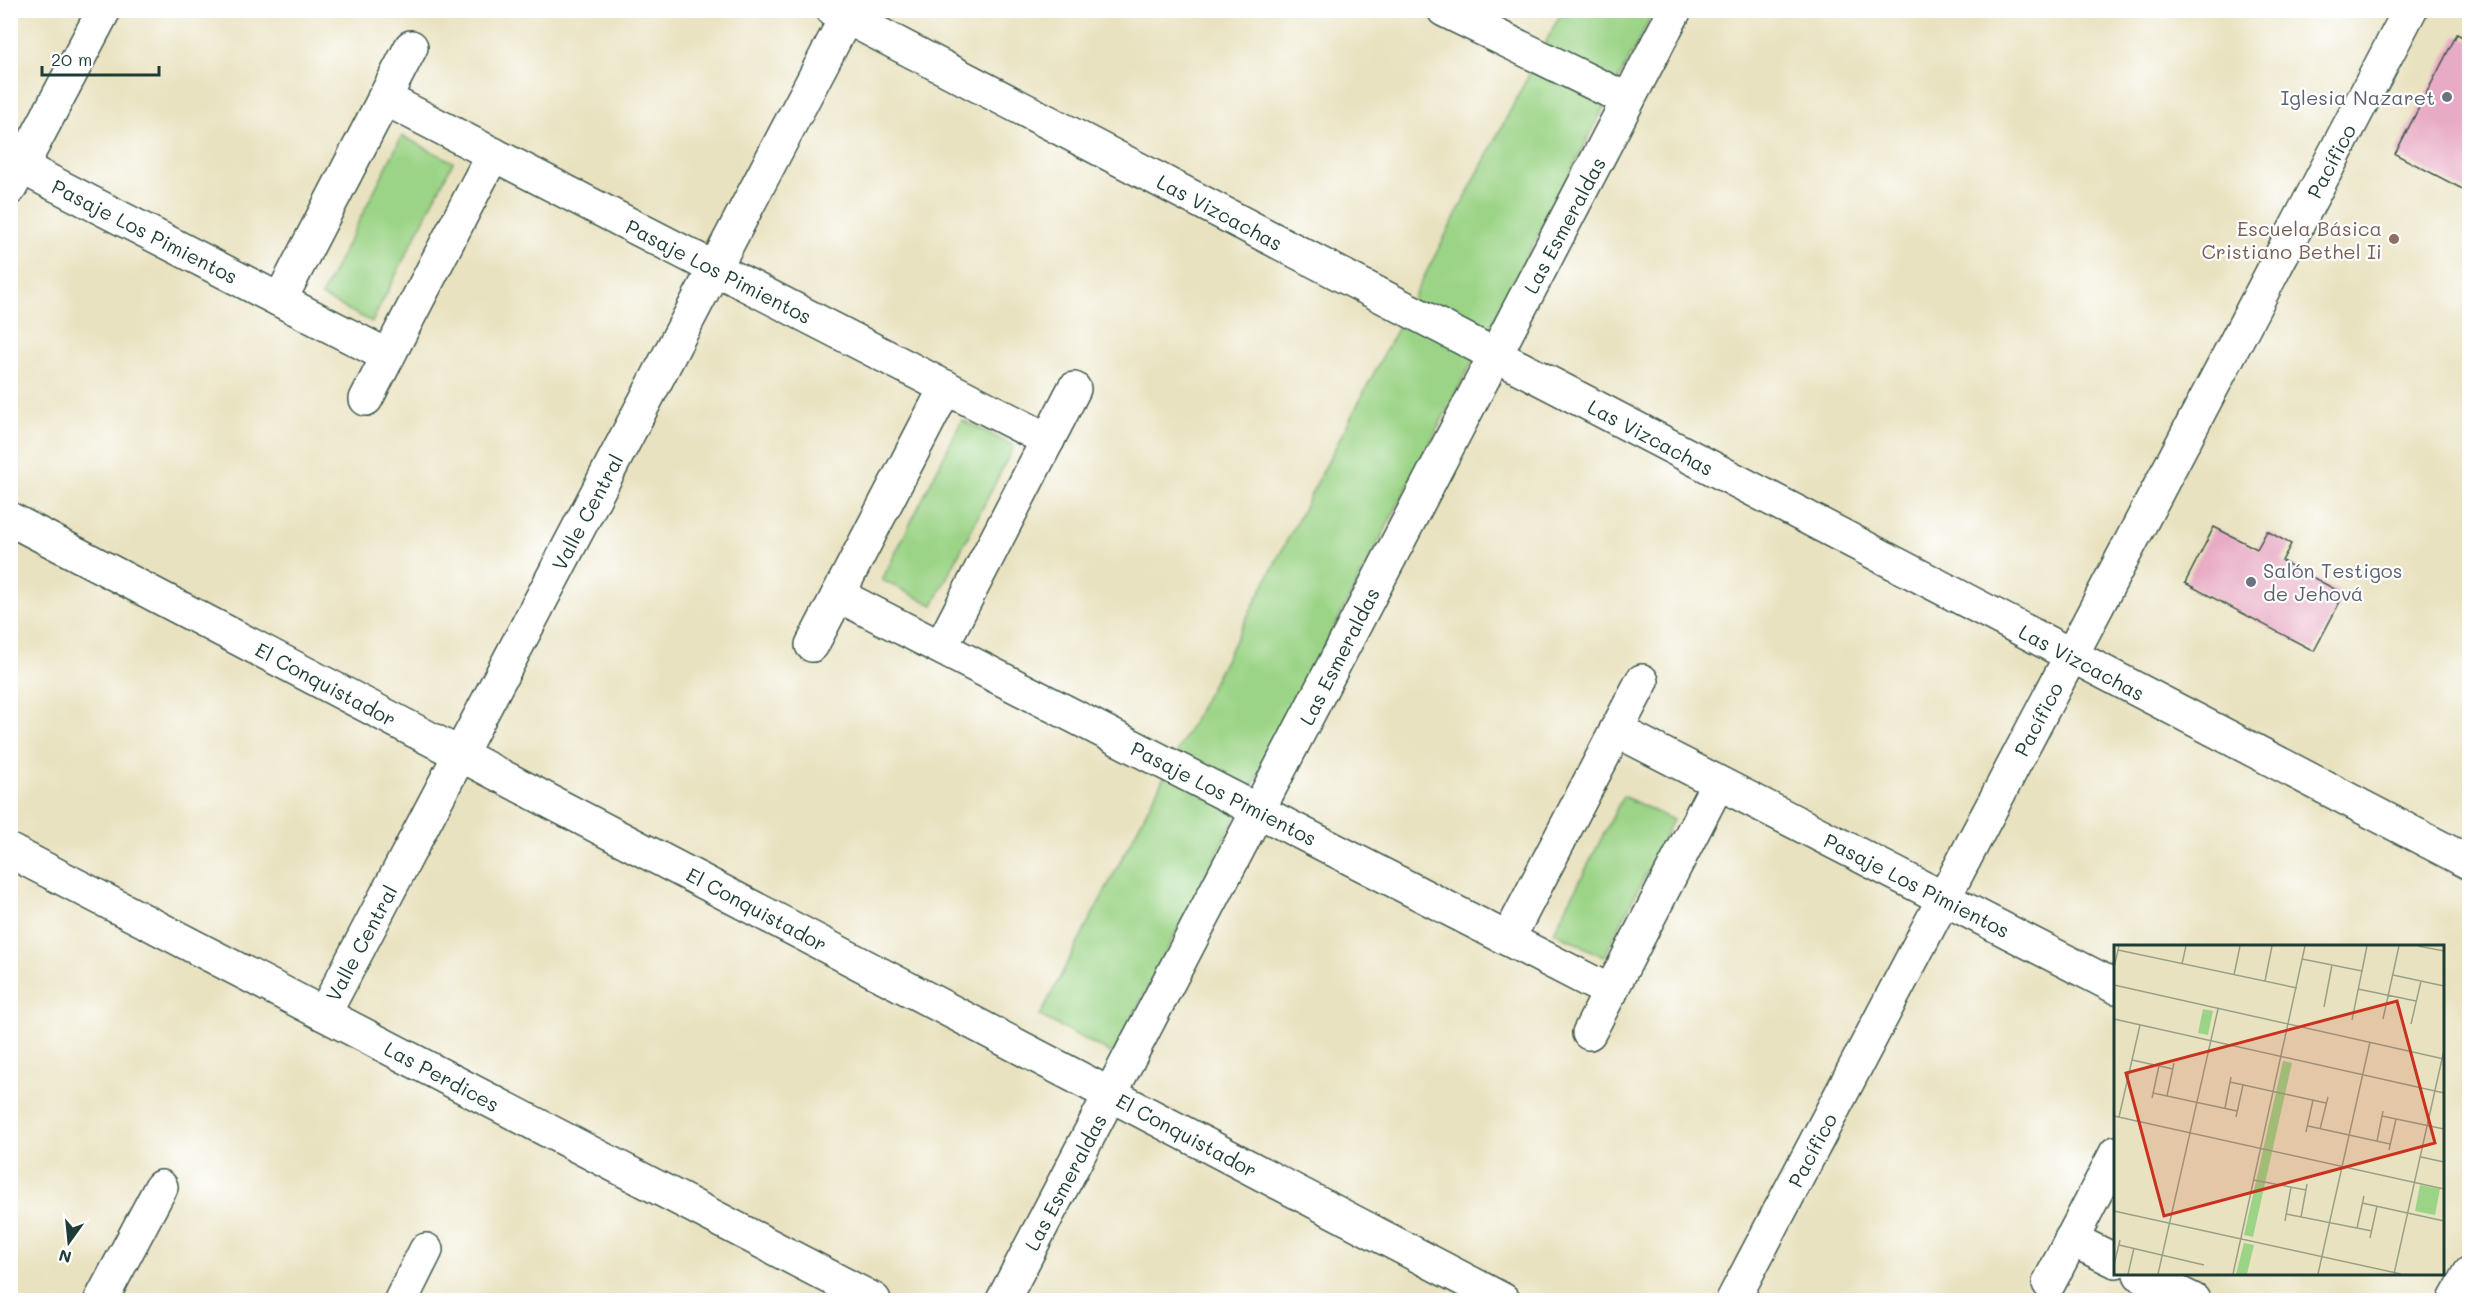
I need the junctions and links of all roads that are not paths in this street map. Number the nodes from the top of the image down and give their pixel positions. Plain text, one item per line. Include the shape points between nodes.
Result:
1 (104, 10) edge
2 (1444, 10) edge
3 (1675, 10) edge
4 (2410, 10) edge
5 (843, 13) edge
6 (411, 47) dead end
7 (384, 98) junction
8 (1628, 100) junction
9 (493, 154) junction
10 (14, 172) edge
11 (714, 268) junction
12 (280, 300) junction
13 (388, 356) junction
14 (1495, 356) junction
15 (946, 387) junction
16 (1074, 389) dead end
17 (366, 399) dead end
18 (1048, 440) junction
19 (10, 519) edge
20 (838, 595) junction
21 (812, 645) dead end
22 (940, 647) junction
23 (2071, 656) junction
24 (1642, 681) dead end
25 (1616, 730) junction
26 (460, 754) junction
27 (1719, 783) junction
28 (1259, 811) junction
29 (10, 851) edge
30 (2469, 863) edge
31 (1944, 899) junction
32 (1508, 939) junction
33 (2114, 986) edge
34 (1611, 992) junction
35 (324, 1014) junction
36 (1589, 1033) dead end
37 (1111, 1095) junction
38 (2114, 1155) edge
39 (161, 1187) dead end
40 (2071, 1239) junction
41 (426, 1250) dead end
42 (2114, 1260) edge
43 (2469, 1273) edge
44 (2143, 1275) edge
45 (2049, 1283) dead end
46 (2192, 1290) edge
47 (101, 1300) edge
48 (401, 1300) edge
49 (874, 1300) edge
50 (1003, 1300) edge
51 (1503, 1300) edge
52 (1733, 1300) edge
53 (2455, 1300) edge

1 - 10 street
2 - 8 street
3 - 8 street, Las Esmeraldas
4 - 23 street, Pacífico
5 - 11 street, Valle Central
5 - 14 street, Las Vizcachas
6 - 7 street
7 - 9 street, Pasaje Los Pimientos
7 - 12 street
8 - 14 street, Las Esmeraldas
9 - 11 street, Pasaje Los Pimientos
9 - 13 street
10 - 12 street, Pasaje Los Pimientos
11 - 15 street, Pasaje Los Pimientos
11 - 26 street, Valle Central
12 - 13 street, Pasaje Los Pimientos
13 - 17 street
14 - 23 street, Las Vizcachas
14 - 28 street, Las Esmeraldas
15 - 18 street, Pasaje Los Pimientos
15 - 20 street
16 - 18 street
18 - 22 street
19 - 26 street, El Conquistador
20 - 21 street
20 - 22 street, Pasaje Los Pimientos
22 - 28 street, Pasaje Los Pimientos
23 - 30 street, Las Vizcachas
23 - 31 street, Pacífico
24 - 25 street
25 - 27 street, Pasaje Los Pimientos
25 - 32 street
26 - 35 street, Valle Central
26 - 37 street, El Conquistador
27 - 31 street, Pasaje Los Pimientos
27 - 34 street
28 - 32 street, Pasaje Los Pimientos
28 - 37 street, Las Esmeraldas
29 - 35 street, Las Perdices
31 - 33 street, Pasaje Los Pimientos
31 - 52 street, Pacífico
32 - 34 street, Pasaje Los Pimientos
34 - 36 street
35 - 49 street, Las Perdices
37 - 50 street, Las Esmeraldas
37 - 51 street, El Conquistador
38 - 40 street
39 - 47 street
40 - 42 street
40 - 45 street
41 - 48 street
43 - 53 street
44 - 46 street

